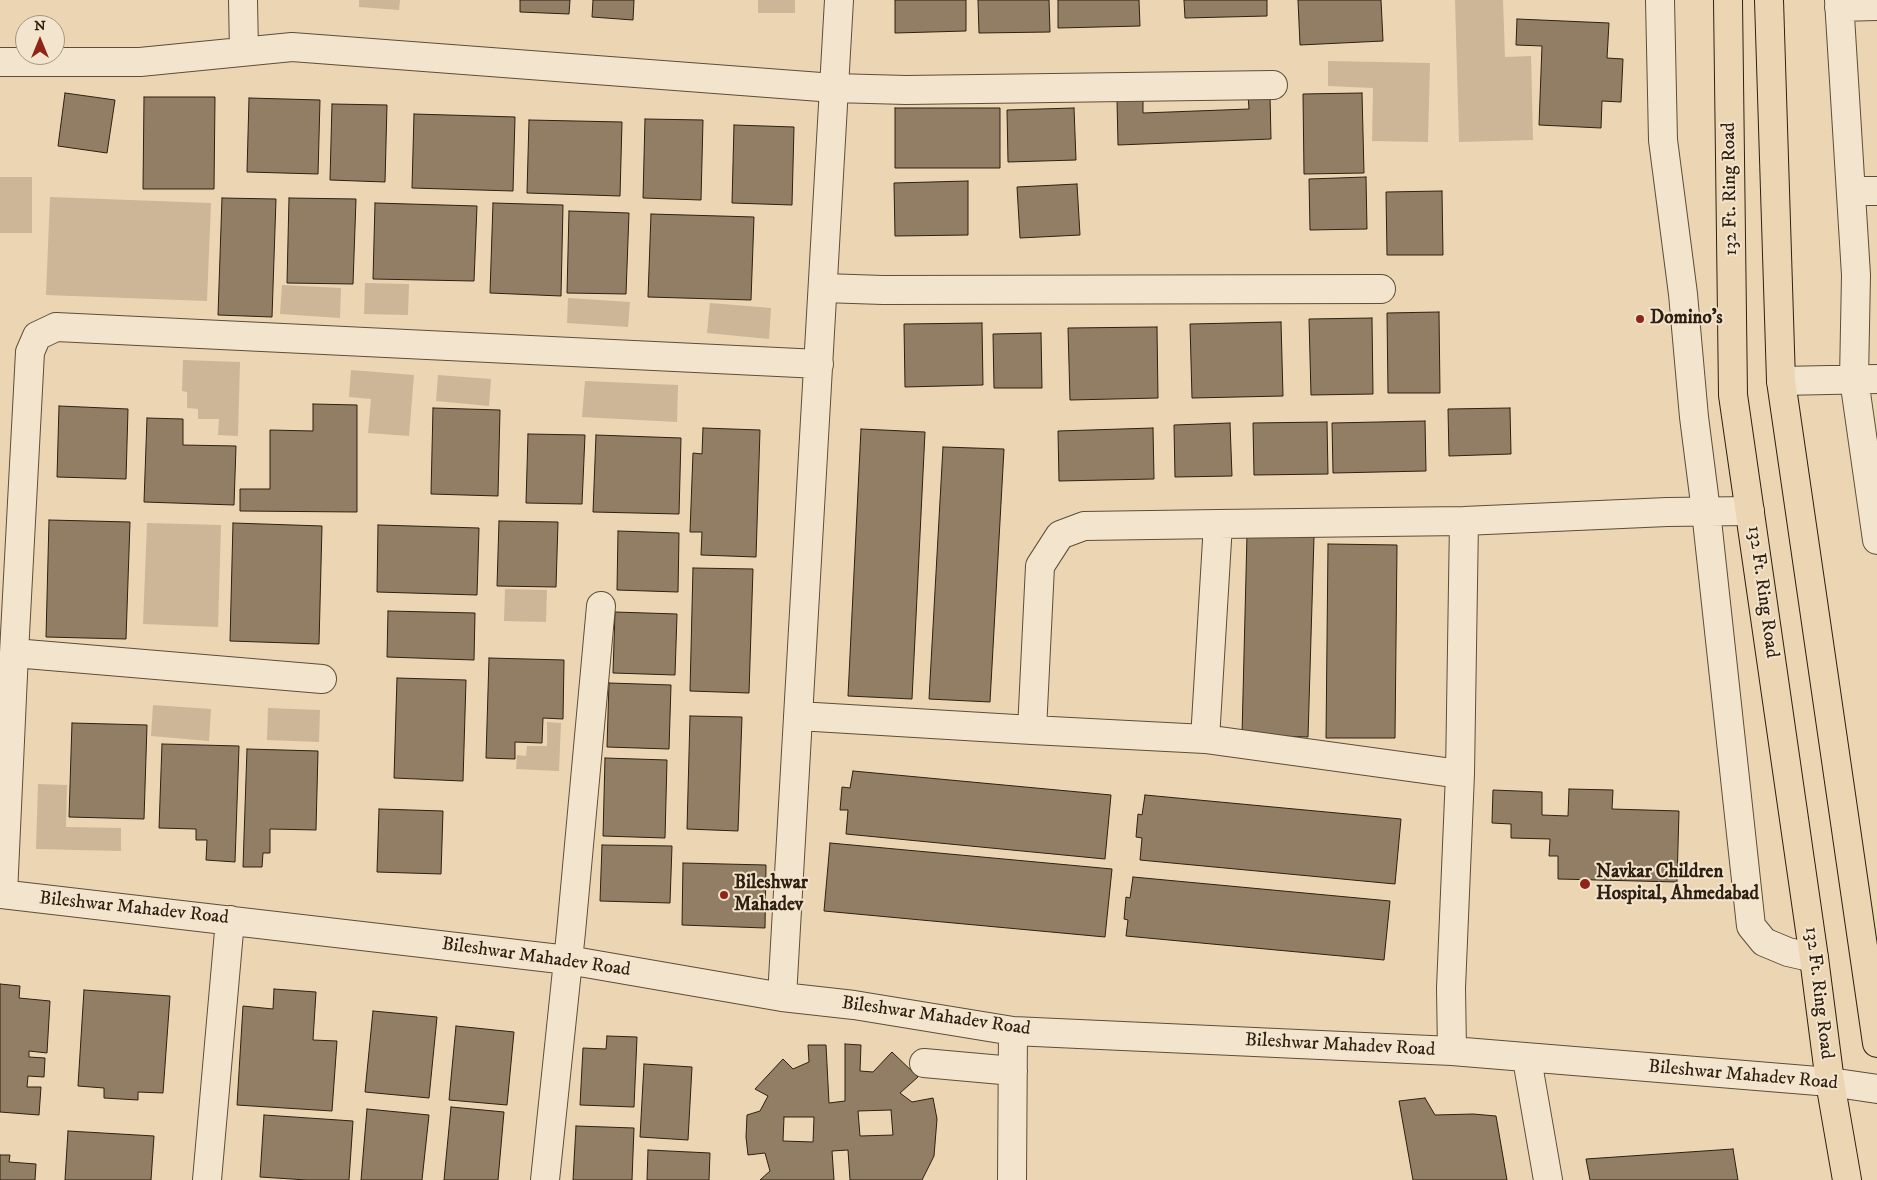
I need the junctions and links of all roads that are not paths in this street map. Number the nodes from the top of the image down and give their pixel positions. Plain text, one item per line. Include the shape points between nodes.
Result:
1 (244, 0) edge
2 (839, 0) edge
3 (1660, 0) edge
4 (1728, 0) edge
5 (1768, 0) edge
6 (1839, 3) edge
7 (1877, 6) edge
8 (244, 51) junction
9 (0, 62) edge
10 (1273, 85) dead end
11 (834, 88) junction
12 (1864, 191) edge
13 (823, 288) junction
14 (1380, 289) dead end
15 (818, 364) junction
16 (1866, 379) edge
17 (1781, 381) junction
18 (1706, 511) junction
19 (1750, 511) junction
20 (1464, 521) junction
21 (1218, 524) junction
22 (1877, 540) edge
23 (601, 606) dead end
24 (14, 654) junction
25 (322, 680) dead end
26 (798, 716) junction
27 (1032, 730) junction
28 (1205, 739) junction
29 (1460, 774) junction
30 (1, 894) edge
31 (230, 920) junction
32 (1814, 958) junction
33 (568, 960) junction
34 (782, 997) junction
35 (1874, 1004) edge
36 (1013, 1031) junction
37 (1877, 1043) edge
38 (1452, 1052) junction
39 (1527, 1059) junction
40 (924, 1063) dead end
41 (1013, 1071) junction
42 (1830, 1082) junction
43 (1877, 1090) edge
44 (207, 1180) edge
45 (545, 1180) edge
46 (1012, 1180) edge
47 (1548, 1180) edge
48 (1847, 1180) edge

1 - 8 street
2 - 11 street
3 - 18 street via 1663,140
4 - 19 main road, 132 Ft. Ring Road via 1733,395
5 - 17 main road
6 - 7 street
6 - 12 street
8 - 9 street via 140,62
8 - 11 street via 292,47
10 - 11 street
11 - 13 street
12 - 16 street via 1856,275
13 - 14 street
13 - 15 street
15 - 24 street via 56,327 37,336 30,352
15 - 26 street
16 - 17 street
16 - 22 street
17 - 35 main road
18 - 19 street
18 - 20 street
18 - 32 street via 1750,926 1764,942
19 - 32 main road, 132 Ft. Ring Road
20 - 21 street
20 - 29 street
21 - 27 street via 1084,526 1060,535 1040,566
21 - 28 street
23 - 33 street
24 - 25 street
24 - 30 street
26 - 27 street
26 - 34 street
27 - 28 street
28 - 29 street
29 - 38 street via 1451,988
30 - 31 street, Bileshwar Mahadev Road
31 - 33 street, Bileshwar Mahadev Road
31 - 44 street
32 - 42 main road, 132 Ft. Ring Road
33 - 34 street, Bileshwar Mahadev Road
33 - 45 street
34 - 36 street, Bileshwar Mahadev Road via 854,1005
35 - 37 main road
36 - 38 street, Bileshwar Mahadev Road
36 - 41 street
38 - 39 street, Bileshwar Mahadev Road
39 - 42 street, Bileshwar Mahadev Road
39 - 47 street
40 - 41 street
41 - 46 street
42 - 43 street, Bileshwar Mahadev Road
42 - 48 main road, 132 Ft. Ring Road

